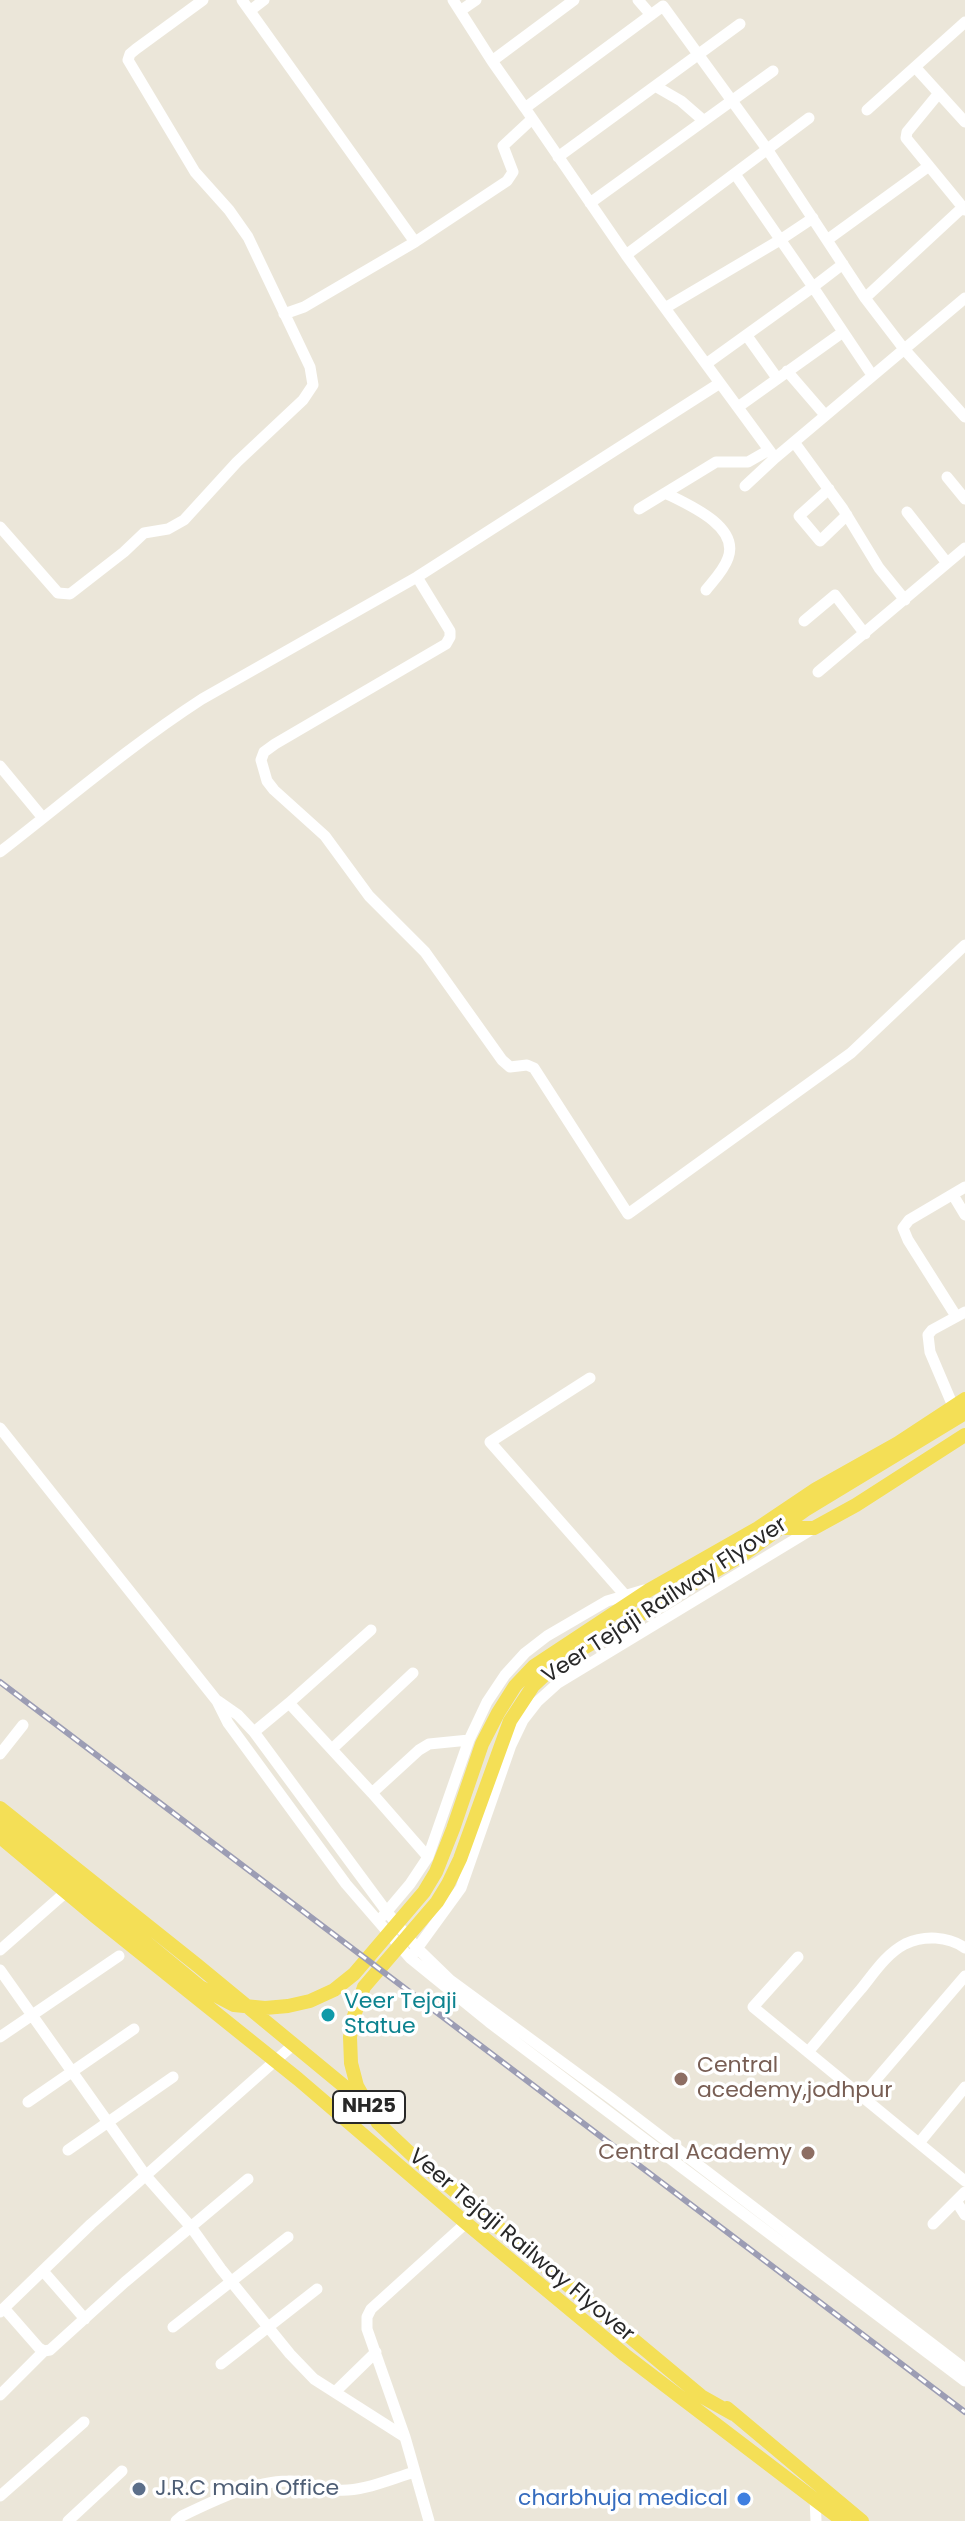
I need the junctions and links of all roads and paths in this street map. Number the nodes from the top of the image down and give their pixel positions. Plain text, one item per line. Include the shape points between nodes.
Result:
1 (203, 0) edge
2 (242, 0) edge
3 (264, 0) edge
4 (453, 0) edge
5 (476, 0) edge
6 (574, 0) edge
7 (638, 0) edge
8 (668, 3) edge
9 (251, 10) junction
10 (460, 11) junction
11 (651, 15) junction
12 (965, 22) edge
13 (740, 24) dead end
14 (698, 54) junction
15 (492, 61) junction
16 (915, 67) junction
17 (773, 71) dead end
18 (655, 86) junction
19 (939, 93) junction
20 (732, 100) junction
21 (525, 108) junction
22 (867, 110) dead end
23 (809, 118) dead end
24 (532, 119) junction
25 (704, 121) junction
26 (965, 122) edge
27 (767, 149) junction
28 (558, 157) junction
29 (929, 166) junction
30 (735, 174) junction
31 (590, 203) junction
32 (964, 208) edge
33 (813, 218) junction
34 (780, 240) junction
35 (827, 240) junction
36 (415, 242) junction
37 (626, 255) junction
38 (843, 264) junction
39 (813, 287) junction
40 (865, 298) junction
41 (965, 298) edge
42 (665, 308) junction
43 (284, 314) junction
44 (843, 332) junction
45 (747, 336) junction
46 (904, 349) junction
47 (706, 364) junction
48 (782, 375) junction
49 (872, 375) junction
50 (720, 383) junction
51 (738, 407) junction
52 (825, 415) junction
53 (965, 417) edge
54 (794, 442) junction
55 (772, 454) junction
56 (947, 477) dead end
57 (745, 486) dead end
58 (829, 489) junction
59 (665, 493) junction
60 (965, 499) edge
61 (639, 509) dead end
62 (907, 512) dead end
63 (847, 515) junction
64 (0, 527) edge
65 (965, 548) edge
66 (947, 563) junction
67 (417, 577) junction
68 (706, 590) dead end
69 (905, 600) junction
70 (804, 621) dead end
71 (865, 634) junction
72 (818, 672) dead end
73 (0, 766) edge
74 (43, 818) junction
75 (0, 852) edge
76 (965, 945) edge
77 (965, 1187) edge
78 (953, 1195) junction
79 (965, 1215) edge
80 (961, 1314) edge
81 (590, 1378) dead end
82 (961, 1406) edge
83 (0, 1428) edge
84 (965, 1435) edge
85 (758, 1528) junction
86 (814, 1528) junction
87 (649, 1590) junction
88 (624, 1594) junction
89 (371, 1630) dead end
90 (413, 1673) dead end
91 (217, 1701) junction
92 (289, 1703) junction
93 (23, 1725) dead end
94 (254, 1732) junction
95 (469, 1740) junction
96 (332, 1749) junction
97 (0, 1754) edge
98 (372, 1793) junction
99 (0, 1808) edge
100 (0, 1822) edge
101 (0, 1837) edge
102 (428, 1857) junction
103 (66, 1892) junction
104 (387, 1912) junction
105 (378, 1923) junction
106 (965, 1948) edge
107 (0, 1950) edge
108 (414, 1953) junction
109 (119, 1956) dead end
110 (798, 1957) dead end
111 (0, 1970) edge
112 (965, 1976) edge
113 (32, 2016) junction
114 (134, 2029) dead end
115 (0, 2037) edge
116 (293, 2045) junction
117 (808, 2052) junction
118 (276, 2061) junction
119 (71, 2072) junction
120 (173, 2077) dead end
121 (965, 2087) edge
122 (862, 2096) junction
123 (28, 2102) dead end
124 (107, 2123) junction
125 (919, 2143) junction
126 (68, 2150) dead end
127 (673, 2153) junction
128 (146, 2176) junction
129 (248, 2179) dead end
130 (965, 2181) edge
131 (961, 2197) edge
132 (965, 2215) edge
133 (466, 2223) junction
134 (933, 2224) dead end
135 (191, 2227) junction
136 (288, 2237) dead end
137 (43, 2271) junction
138 (231, 2281) junction
139 (317, 2289) dead end
140 (2, 2310) edge
141 (85, 2319) junction
142 (173, 2327) dead end
143 (268, 2327) junction
144 (44, 2351) junction
145 (376, 2352) junction
146 (221, 2364) dead end
147 (965, 2369) edge
148 (31, 2374) dead end
149 (965, 2381) edge
150 (335, 2392) junction
151 (696, 2392) junction
152 (0, 2395) edge
153 (0, 2402) edge
154 (733, 2414) junction
155 (726, 2432) junction
156 (405, 2437) junction
157 (415, 2472) junction
158 (0, 2487) edge
159 (0, 2496) edge
160 (815, 2497) junction
161 (68, 2521) edge
162 (75, 2521) edge
163 (176, 2521) edge
164 (429, 2521) edge
165 (816, 2521) edge
166 (843, 2521) edge
167 (862, 2521) edge

1 - 43 street via 128,60 189,164 242,228
2 - 9 street
3 - 9 street
4 - 10 street
5 - 10 street
6 - 15 street
7 - 11 street
8 - 11 street
8 - 14 street
9 - 36 street
10 - 15 street
11 - 21 street
12 - 16 street
13 - 14 street
14 - 18 street
14 - 20 street
15 - 21 street
16 - 19 street
16 - 22 street
17 - 20 street
18 - 25 street
18 - 28 street
19 - 26 street
19 - 29 street via 905,135
20 - 25 street
20 - 27 street
21 - 24 street
23 - 27 street
24 - 28 street
24 - 36 street via 503,146 511,177
25 - 31 street
27 - 30 street
27 - 33 street
28 - 31 street
29 - 32 street
29 - 35 street
30 - 34 street
30 - 37 street
31 - 37 street
32 - 40 street
33 - 34 street
33 - 35 street
34 - 39 street
34 - 42 street
35 - 38 street
36 - 43 street
37 - 42 street
38 - 39 street
38 - 40 street
39 - 44 street
39 - 45 street
40 - 46 street
41 - 46 street
42 - 47 street
43 - 64 street via 310,367 310,392 175,527 144,533 66,595 58,593
44 - 48 street
44 - 49 street
45 - 47 street
45 - 48 street
46 - 49 street
46 - 53 street
47 - 50 street
48 - 51 street
48 - 52 street
49 - 52 street
50 - 51 street
50 - 67 street
51 - 55 street
52 - 54 street
54 - 55 street
54 - 58 street
55 - 57 street
55 - 59 street via 748,462 716,462
56 - 60 street
58 - 63 street
58 - 63 street via 799,516 820,541
59 - 61 street
59 - 68 street via 716,523 729,545 730,554
62 - 66 street
63 - 69 street
65 - 66 street
66 - 69 street
67 - 74 street via 170,719
67 - 76 street via 450,631 446,644 264,752 267,781 325,836 369,896 425,952 502,1060 510,1067 534,1068 628,1214 851,1053
69 - 71 street
70 - 71 street via 835,595
71 - 72 street
73 - 74 street
74 - 75 street
77 - 78 street
78 - 79 street
78 - 80 street via 903,1228
80 - 82 street via 932,1330 928,1343
81 - 88 street via 490,1442
82 - 85 main road
82 - 151 main road, Veer Tejaji Railway Flyover via 744,1554 582,1649 533,1686 510,1721 448,1884 364,1987 354,2016 351,2063 378,2123
83 - 91 street
84 - 86 main road
85 - 86 main road
85 - 87 main road
86 - 108 street via 558,1683 537,1702 511,1745 461,1888
87 - 88 street
87 - 100 main road via 534,1666 515,1686 482,1744 453,1829 424,1892 354,1974 310,2001 265,2008 217,1998
88 - 95 street via 525,1653 487,1702
89 - 92 street
90 - 96 street
91 - 94 street
91 - 105 street via 269,1781
92 - 94 street
92 - 96 street
93 - 97 street
94 - 104 street
95 - 98 street via 429,1744
95 - 102 street
96 - 98 street
98 - 102 street
99 - 116 main road, NH25
101 - 103 main road, NH25
102 - 104 street
103 - 107 street
103 - 118 main road, NH25
104 - 105 street
104 - 108 street
105 - 108 street
106 - 117 street via 941,1938 905,1944 887,1957
108 - 127 street via 489,2022
109 - 113 street
110 - 117 street via 753,2007
111 - 113 street
112 - 122 street
113 - 115 street
113 - 119 street
114 - 119 street
116 - 118 street
116 - 154 main road, NH25
117 - 122 street
118 - 128 street
118 - 133 main road, NH25
119 - 123 street
119 - 124 street
120 - 124 street
121 - 125 street
122 - 125 street
124 - 126 street
124 - 128 street
125 - 130 street
127 - 147 street
127 - 149 street
128 - 135 street
128 - 137 street
129 - 135 street
131 - 132 street
131 - 134 street
133 - 145 street via 371,2309 367,2329
133 - 155 main road, NH25
135 - 138 street
135 - 141 street
136 - 138 street
137 - 140 street
137 - 141 street
138 - 142 street
138 - 143 street
139 - 143 street
140 - 144 street
141 - 144 street via 56,2347
143 - 146 street
143 - 150 street via 314,2379
144 - 152 street
145 - 150 street
145 - 156 street
148 - 153 street
150 - 156 street
151 - 154 main road, Veer Tejaji Railway Flyover
151 - 155 main road, Veer Tejaji Railway Flyover
154 - 167 main road, NH25
155 - 160 main road, NH25
156 - 157 street
157 - 163 street via 359,2489 272,2483 220,2499
157 - 164 street
158 - 159 street via 82,2418
160 - 165 street
160 - 166 main road, NH25
161 - 162 street via 124,2473

